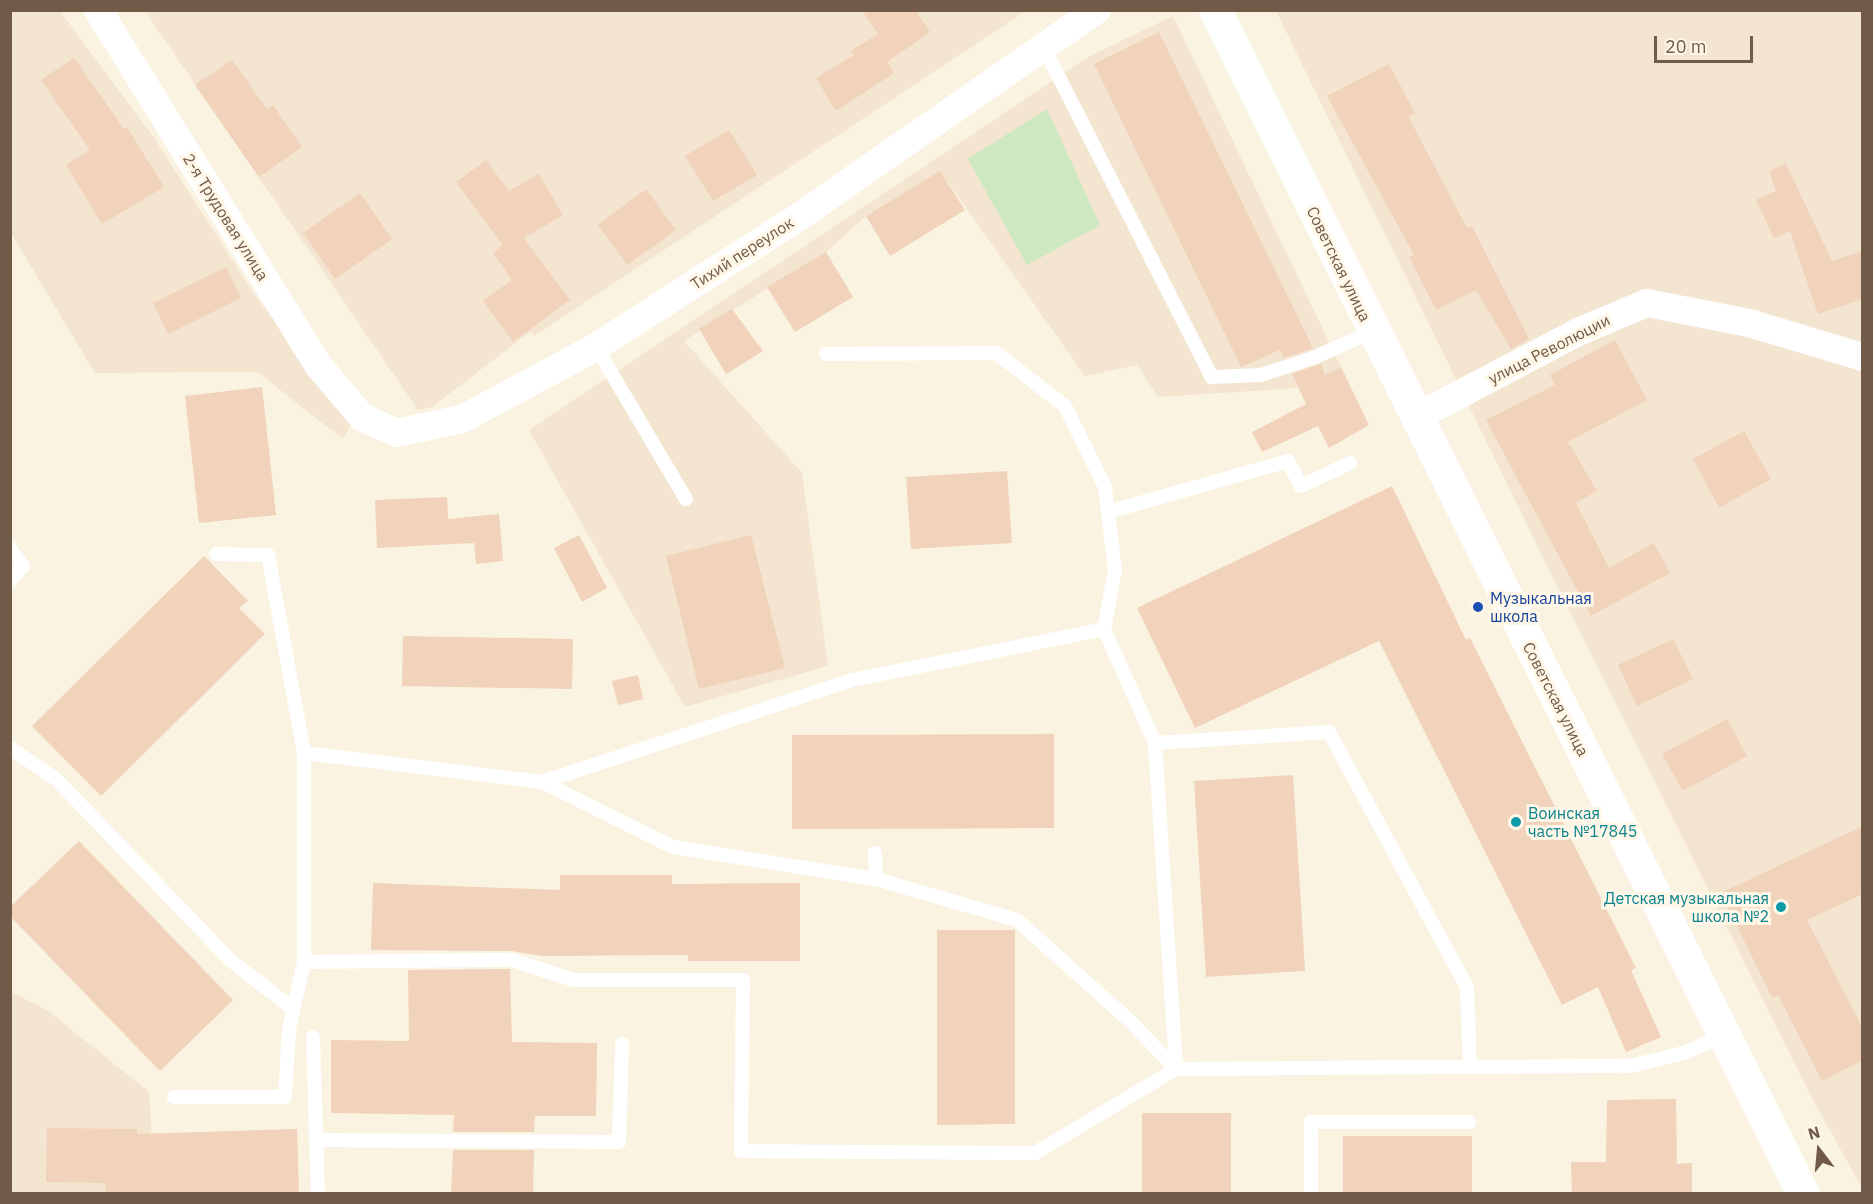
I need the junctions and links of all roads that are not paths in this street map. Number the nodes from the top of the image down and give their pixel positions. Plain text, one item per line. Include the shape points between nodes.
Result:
1 (98, 10) edge
2 (1097, 10) edge
3 (1215, 10) edge
4 (1043, 46) junction
5 (1372, 332) junction
6 (596, 347) junction
7 (826, 354) dead end
8 (1863, 357) edge
9 (362, 417) joint
10 (1415, 418) junction
11 (1350, 463) dead end
12 (686, 500) dead end
13 (1108, 512) junction
14 (10, 548) edge
15 (216, 554) dead end
16 (10, 580) edge
17 (1104, 629) junction
18 (1155, 743) junction
19 (10, 748) edge
20 (304, 753) junction
21 (542, 782) junction
22 (875, 853) dead end
23 (876, 879) junction
24 (304, 962) junction
25 (293, 1009) junction
26 (1725, 1035) junction
27 (313, 1037) dead end
28 (622, 1044) dead end
29 (1470, 1067) junction
30 (1176, 1069) junction
31 (174, 1097) dead end
32 (1469, 1122) dead end
33 (316, 1140) junction
34 (318, 1194) edge
35 (1311, 1194) edge
36 (1803, 1194) edge

1 - 9 street, 2-я Трудовая улица via 318,364
2 - 4 street, Тихий переулок
3 - 5 street, Советская улица
4 - 5 lane via 1212,377 1261,375
4 - 6 street, Тихий переулок via 806,212
5 - 10 street, Советская улица
6 - 9 street, Тихий переулок via 462,419 397,433
6 - 12 lane
7 - 13 lane via 996,353 1065,406 1105,487
8 - 10 street, улица Революции via 1749,323 1647,303 1578,332
10 - 26 street, Советская улица
11 - 13 lane via 1301,486 1288,461
13 - 17 lane via 1115,570
14 - 16 lane via 22,566
15 - 20 lane via 268,555
17 - 18 lane
17 - 21 lane via 852,680
18 - 29 lane via 1329,732 1467,987
18 - 30 lane
19 - 25 lane via 56,779 230,959
20 - 21 lane
20 - 24 lane
21 - 23 lane via 673,847
22 - 23 lane
23 - 30 lane via 1017,920 1132,1023
24 - 25 lane
24 - 30 lane via 512,960 574,980 743,980 741,1151 1035,1153
25 - 31 lane via 285,1097
26 - 29 lane via 1684,1053 1630,1066
26 - 36 street, Советская улица
27 - 33 lane
28 - 33 lane via 619,1142
29 - 30 lane
32 - 35 lane via 1311,1122
33 - 34 lane

